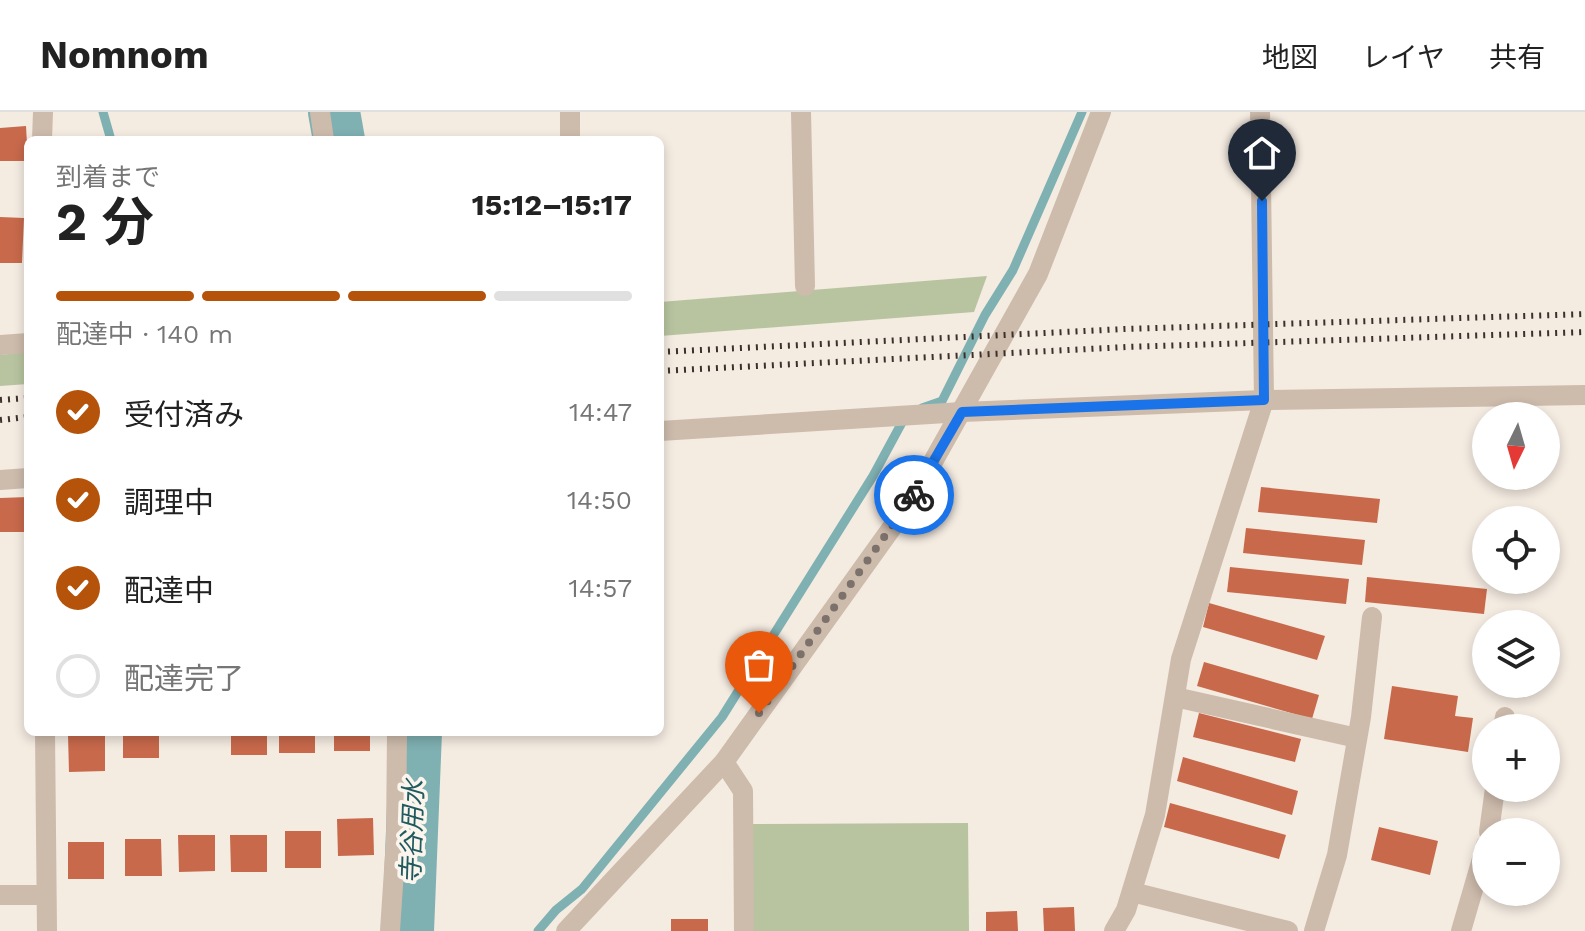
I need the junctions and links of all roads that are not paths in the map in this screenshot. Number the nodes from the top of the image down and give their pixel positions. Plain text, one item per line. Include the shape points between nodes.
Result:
1 (43, 112) edge
2 (320, 112) edge
3 (570, 112) edge
4 (801, 112) edge
5 (1101, 112) edge
6 (1260, 112) edge
7 (42, 136) edge
8 (323, 136) edge
9 (570, 136) edge
10 (805, 286) dead end
11 (24, 343) edge
12 (0, 345) edge
13 (1585, 395) edge
14 (1264, 400) junction
15 (962, 412) junction
16 (664, 431) edge
17 (24, 478) edge
18 (0, 480) edge
19 (1372, 617) dead end
20 (1175, 697) junction
21 (45, 736) edge
22 (397, 736) edge
23 (1357, 738) junction
24 (724, 762) junction
25 (1132, 892) junction
26 (1472, 893) edge
27 (0, 895) edge
28 (45, 895) junction
29 (47, 931) edge
30 (390, 931) edge
31 (566, 931) edge
32 (744, 931) edge
33 (1114, 931) edge
34 (1288, 931) edge
35 (1314, 931) edge
36 (1461, 931) edge

1 - 7 street
2 - 8 street
3 - 9 street
4 - 10 street
5 - 15 street via 1038,274
6 - 14 street
11 - 12 street
13 - 14 street
14 - 15 street
14 - 20 street via 1181,659
15 - 16 street
15 - 24 street via 911,501
17 - 18 street
19 - 23 street
20 - 23 street
20 - 25 street via 1155,815
21 - 28 street
22 - 30 street
23 - 35 street via 1337,855
24 - 31 street
24 - 32 street via 743,791
25 - 33 street
25 - 34 street
26 - 36 street
27 - 28 street
28 - 29 street

